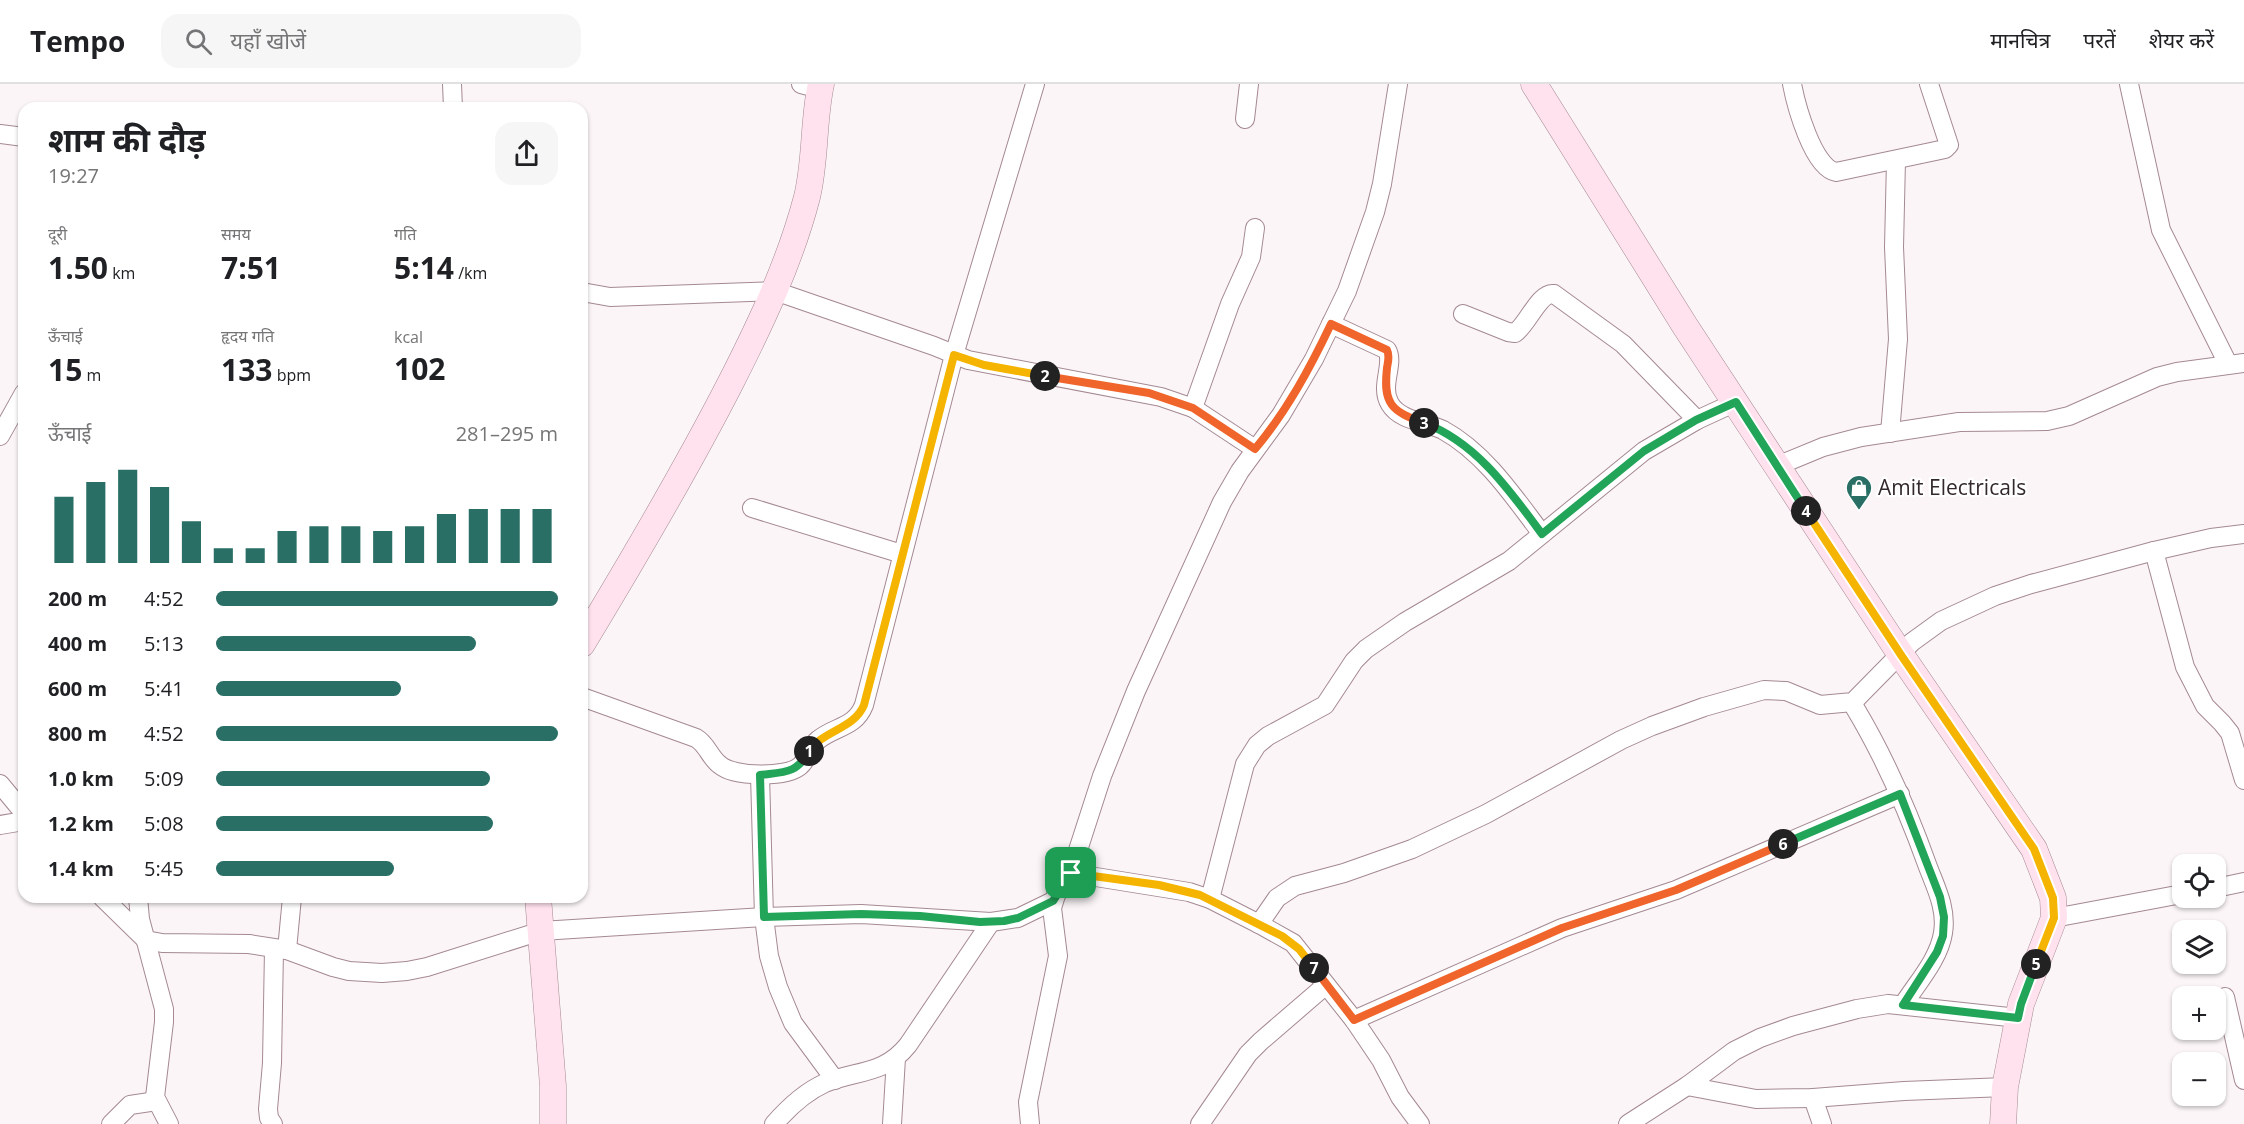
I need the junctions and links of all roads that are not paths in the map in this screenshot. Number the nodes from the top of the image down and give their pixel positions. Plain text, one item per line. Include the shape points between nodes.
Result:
1 (452, 84) edge
2 (1035, 84) edge
3 (1249, 84) edge
4 (1398, 84) edge
5 (1534, 84) edge
6 (1792, 84) edge
7 (1929, 84) edge
8 (2129, 84) edge
9 (814, 86) edge
10 (453, 102) edge
11 (1245, 119) dead end
12 (0, 134) edge
13 (18, 136) edge
14 (1896, 160) junction
15 (1255, 228) dead end
16 (775, 291) junction
17 (588, 293) edge
18 (1463, 314) dead end
19 (1331, 324) junction
20 (954, 355) junction
21 (2236, 364) edge
22 (1736, 402) junction
23 (18, 404) edge
24 (1193, 408) junction
25 (1696, 420) junction
26 (1890, 433) junction
27 (0, 436) edge
28 (1255, 449) junction
29 (1777, 466) junction
30 (752, 508) dead end
31 (1542, 534) junction
32 (2244, 534) edge
33 (2154, 551) junction
34 (903, 554) junction
35 (588, 634) edge
36 (1901, 655) junction
37 (588, 699) edge
38 (1853, 702) junction
39 (760, 775) junction
40 (2244, 780) edge
41 (0, 784) edge
42 (1900, 794) junction
43 (18, 806) edge
44 (18, 822) edge
45 (0, 825) edge
46 (1071, 873) junction
47 (2244, 882) edge
48 (2226, 886) edge
49 (2172, 896) edge
50 (1210, 899) junction
51 (1053, 901) junction
52 (108, 903) edge
53 (139, 903) edge
54 (291, 903) edge
55 (539, 903) edge
56 (764, 917) junction
57 (2054, 918) junction
58 (991, 922) junction
59 (1259, 924) junction
60 (541, 931) junction
61 (146, 940) junction
62 (280, 949) junction
63 (1326, 985) junction
64 (2226, 1001) edge
65 (1903, 1005) junction
66 (2018, 1018) junction
67 (1354, 1020) junction
68 (896, 1058) junction
69 (835, 1080) junction
70 (2244, 1080) edge
71 (1687, 1086) junction
72 (2005, 1087) junction
73 (155, 1097) junction
74 (1813, 1098) junction
75 (111, 1124) edge
76 (169, 1124) edge
77 (273, 1124) edge
78 (553, 1124) edge
79 (774, 1124) edge
80 (892, 1124) edge
81 (1030, 1124) edge
82 (1200, 1124) edge
83 (1420, 1124) edge
84 (1628, 1124) edge
85 (1822, 1124) edge
86 (2002, 1124) edge

1 - 10 street
2 - 20 street
3 - 11 street
4 - 19 street via 1375,212
5 - 22 street via 1684,326
6 - 14 street via 1812,144 1829,170 1836,172
7 - 14 street via 1949,145
8 - 21 street via 2161,230
9 - 16 street via 813,164 807,195
12 - 13 street
14 - 26 street via 1898,339
15 - 24 street via 1249,263
16 - 17 street via 610,297
16 - 20 street
16 - 35 street via 707,430
18 - 25 street via 1515,333 1544,296 1554,294 1623,344
19 - 28 street via 1281,415
19 - 31 street via 1387,350 1385,386 1392,407 1446,432 1471,452 1495,474
20 - 24 street via 984,365 1149,393
20 - 34 street
21 - 26 street via 2157,377 2057,419 1959,422
22 - 25 street
22 - 29 street
23 - 27 street
24 - 28 street
25 - 31 street via 1627,463
26 - 29 street via 1841,441
28 - 46 street via 1222,502 1137,691 1102,776
29 - 36 street
30 - 34 street
31 - 50 street via 1509,561 1366,649 1325,705 1257,745 1245,764
32 - 33 street
33 - 36 street via 1995,597 1941,621
33 - 40 street via 2185,667 2205,706 2230,733
34 - 39 street via 858,717 818,739 794,770
36 - 38 street
36 - 57 street via 2034,849 2053,898
37 - 39 street via 696,738 724,768
38 - 42 street
38 - 59 street via 1820,705 1786,691 1764,690 1637,732 1486,814 1412,849 1295,886 1277,898
39 - 56 street
41 - 43 street
42 - 65 street via 1944,917 1937,952
42 - 67 street via 1676,890 1562,928
44 - 45 street
46 - 50 street via 1174,888
46 - 51 street
47 - 48 street
49 - 57 street
50 - 59 street
51 - 58 street via 1018,918
51 - 81 street via 1058,956 1028,1102
52 - 61 street
53 - 61 street
54 - 62 street
55 - 60 street
56 - 58 street via 861,914
56 - 60 street
56 - 69 street via 769,956 787,1011
57 - 66 street
58 - 68 street
59 - 63 street via 1293,943
60 - 62 street via 427,967 382,973 349,971
60 - 78 street
61 - 62 street
61 - 73 street via 164,1009
62 - 77 street via 268,1109
63 - 67 street
63 - 82 street via 1248,1054
64 - 70 street
65 - 66 street
65 - 71 street via 1857,1009 1760,1038 1734,1051
66 - 72 street
67 - 83 street
68 - 69 street via 882,1067
68 - 80 street
69 - 79 street via 811,1091
71 - 74 street via 1747,1098
71 - 84 street
72 - 74 street
72 - 86 street
73 - 75 street via 150,1102 130,1105
73 - 76 street
74 - 85 street

